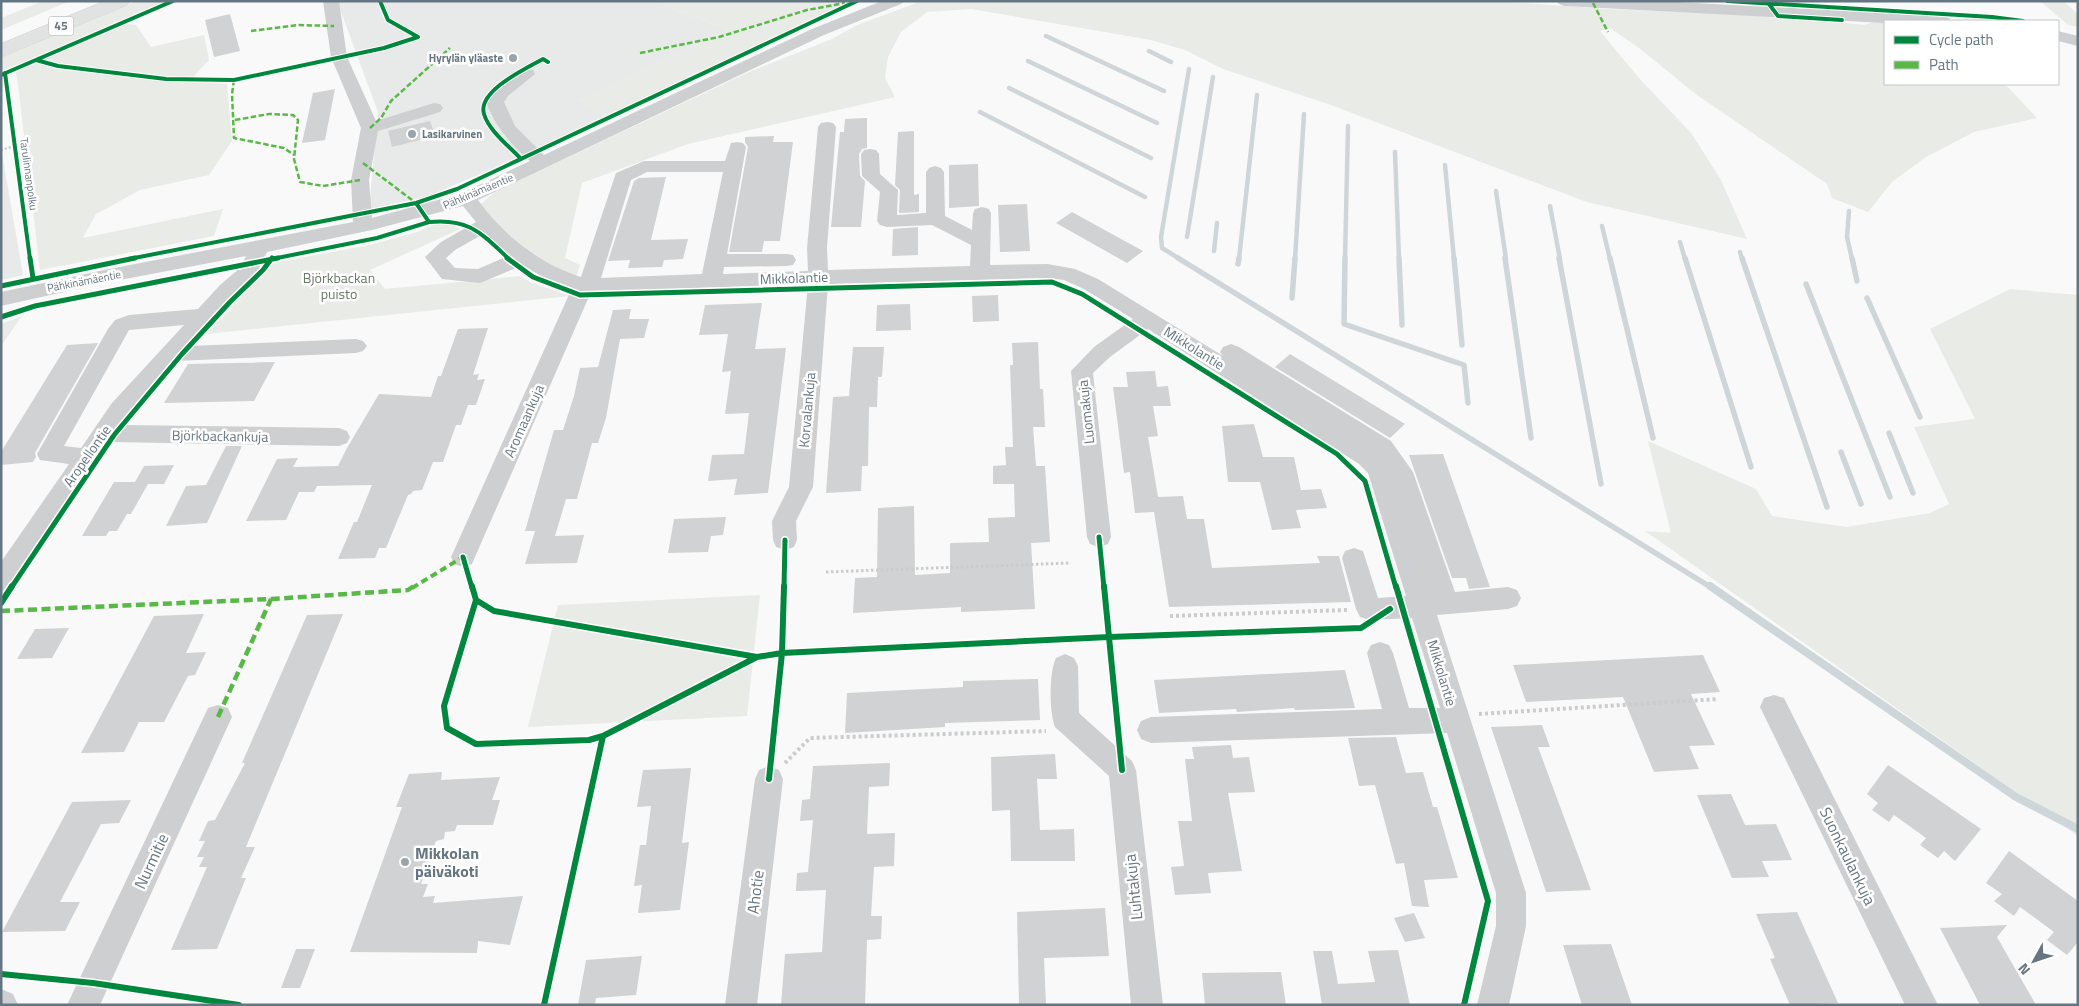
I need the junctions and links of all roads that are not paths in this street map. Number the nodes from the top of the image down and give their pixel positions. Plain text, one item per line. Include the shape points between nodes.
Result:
1 (85, 1) edge
2 (121, 1) edge
3 (331, 1) edge
4 (896, 1) edge
5 (1564, 1) edge
6 (1744, 6) edge
7 (1930, 20) edge
8 (1, 36) edge
9 (2059, 36) edge
10 (2078, 41) edge
11 (1, 51) edge
12 (527, 74) dead end
13 (434, 108) dead end
14 (827, 127) dead end
15 (370, 128) junction
16 (870, 154) dead end
17 (543, 163) junction
18 (935, 172) dead end
19 (467, 198) junction
20 (982, 213) dead end
21 (934, 219) junction
22 (487, 224) junction
23 (363, 226) junction
24 (981, 242) junction
25 (260, 247) junction
26 (525, 256) junction
27 (786, 260) dead end
28 (714, 271) junction
29 (980, 272) junction
30 (817, 277) junction
31 (584, 285) junction
32 (1, 299) edge
33 (202, 316) junction
34 (1148, 319) junction
35 (356, 346) dead end
36 (1225, 350) junction
37 (170, 354) junction
38 (102, 433) junction
39 (338, 437) dead end
40 (86, 457) junction
41 (1099, 537) dead end
42 (784, 540) dead end
43 (463, 557) dead end
44 (1354, 558) dead end
45 (1, 582) edge
46 (1508, 598) dead end
47 (1446, 603) junction
48 (1421, 605) junction
49 (1380, 653) dead end
50 (1065, 666) dead end
51 (1774, 708) dead end
52 (218, 717) dead end
53 (1456, 718) junction
54 (1399, 721) junction
55 (1151, 730) dead end
56 (769, 779) road end
57 (83, 1005) edge
58 (741, 1005) edge
59 (1147, 1005) edge
60 (1493, 1005) edge
61 (1922, 1005) edge

1 - 8 main road, 45
2 - 11 main road, 45
3 - 15 street via 339,57
4 - 17 street, Pähkinämäentie via 818,32
5 - 6 street
6 - 7 street
9 - 10 street
12 - 17 street via 502,92 495,102 509,131
13 - 15 street
14 - 30 street, Korvalankuja
15 - 23 street via 360,180
16 - 21 street via 871,176 889,190 887,221
17 - 19 street, Pähkinämäentie
18 - 21 street
19 - 22 street, Mikkolantie
19 - 23 street, Pähkinämäentie via 423,213
20 - 24 street
21 - 24 street
22 - 26 street, Mikkolantie
22 - 26 street via 435,257 449,274 480,276
23 - 25 street, Pähkinämäentie
24 - 29 street
25 - 32 street, Pähkinämäentie
25 - 33 street, Aropellontie via 248,272
26 - 31 street, Mikkolantie via 551,273
27 - 28 street
28 - 30 street, Mikkolantie
28 - 31 street, Mikkolantie
28 - 31 street, Aromaankuja via 736,156 644,168 623,177 591,279
29 - 30 street, Mikkolantie
29 - 34 street, Mikkolantie via 1048,271 1068,274 1092,284
30 - 42 street, Korvalankuja via 801,487 784,521
31 - 43 street, Aromaankuja
33 - 37 street, Aropellontie
33 - 40 street via 128,322 114,334 48,454
34 - 36 street, Mikkolantie
34 - 41 street, Luomakuja via 1102,352 1082,371
35 - 37 street
36 - 47 street via 1383,447 1401,472
36 - 48 street, Mikkolantie via 1377,468
37 - 38 street, Aropellontie
38 - 39 street, Björkbackankuja
38 - 40 street, Aropellontie
40 - 45 street, Aropellontie
44 - 48 street via 1369,609
46 - 47 street
47 - 48 street
48 - 53 street, Mikkolantie
49 - 54 street
50 - 59 street, Luhtakuja via 1065,718 1122,770
51 - 61 street, Suonkaulankuja
52 - 57 street, Nurmitie
53 - 54 street
53 - 60 street, Mikkolantie via 1511,892 1511,926
54 - 55 street
56 - 58 street, Ahotie

